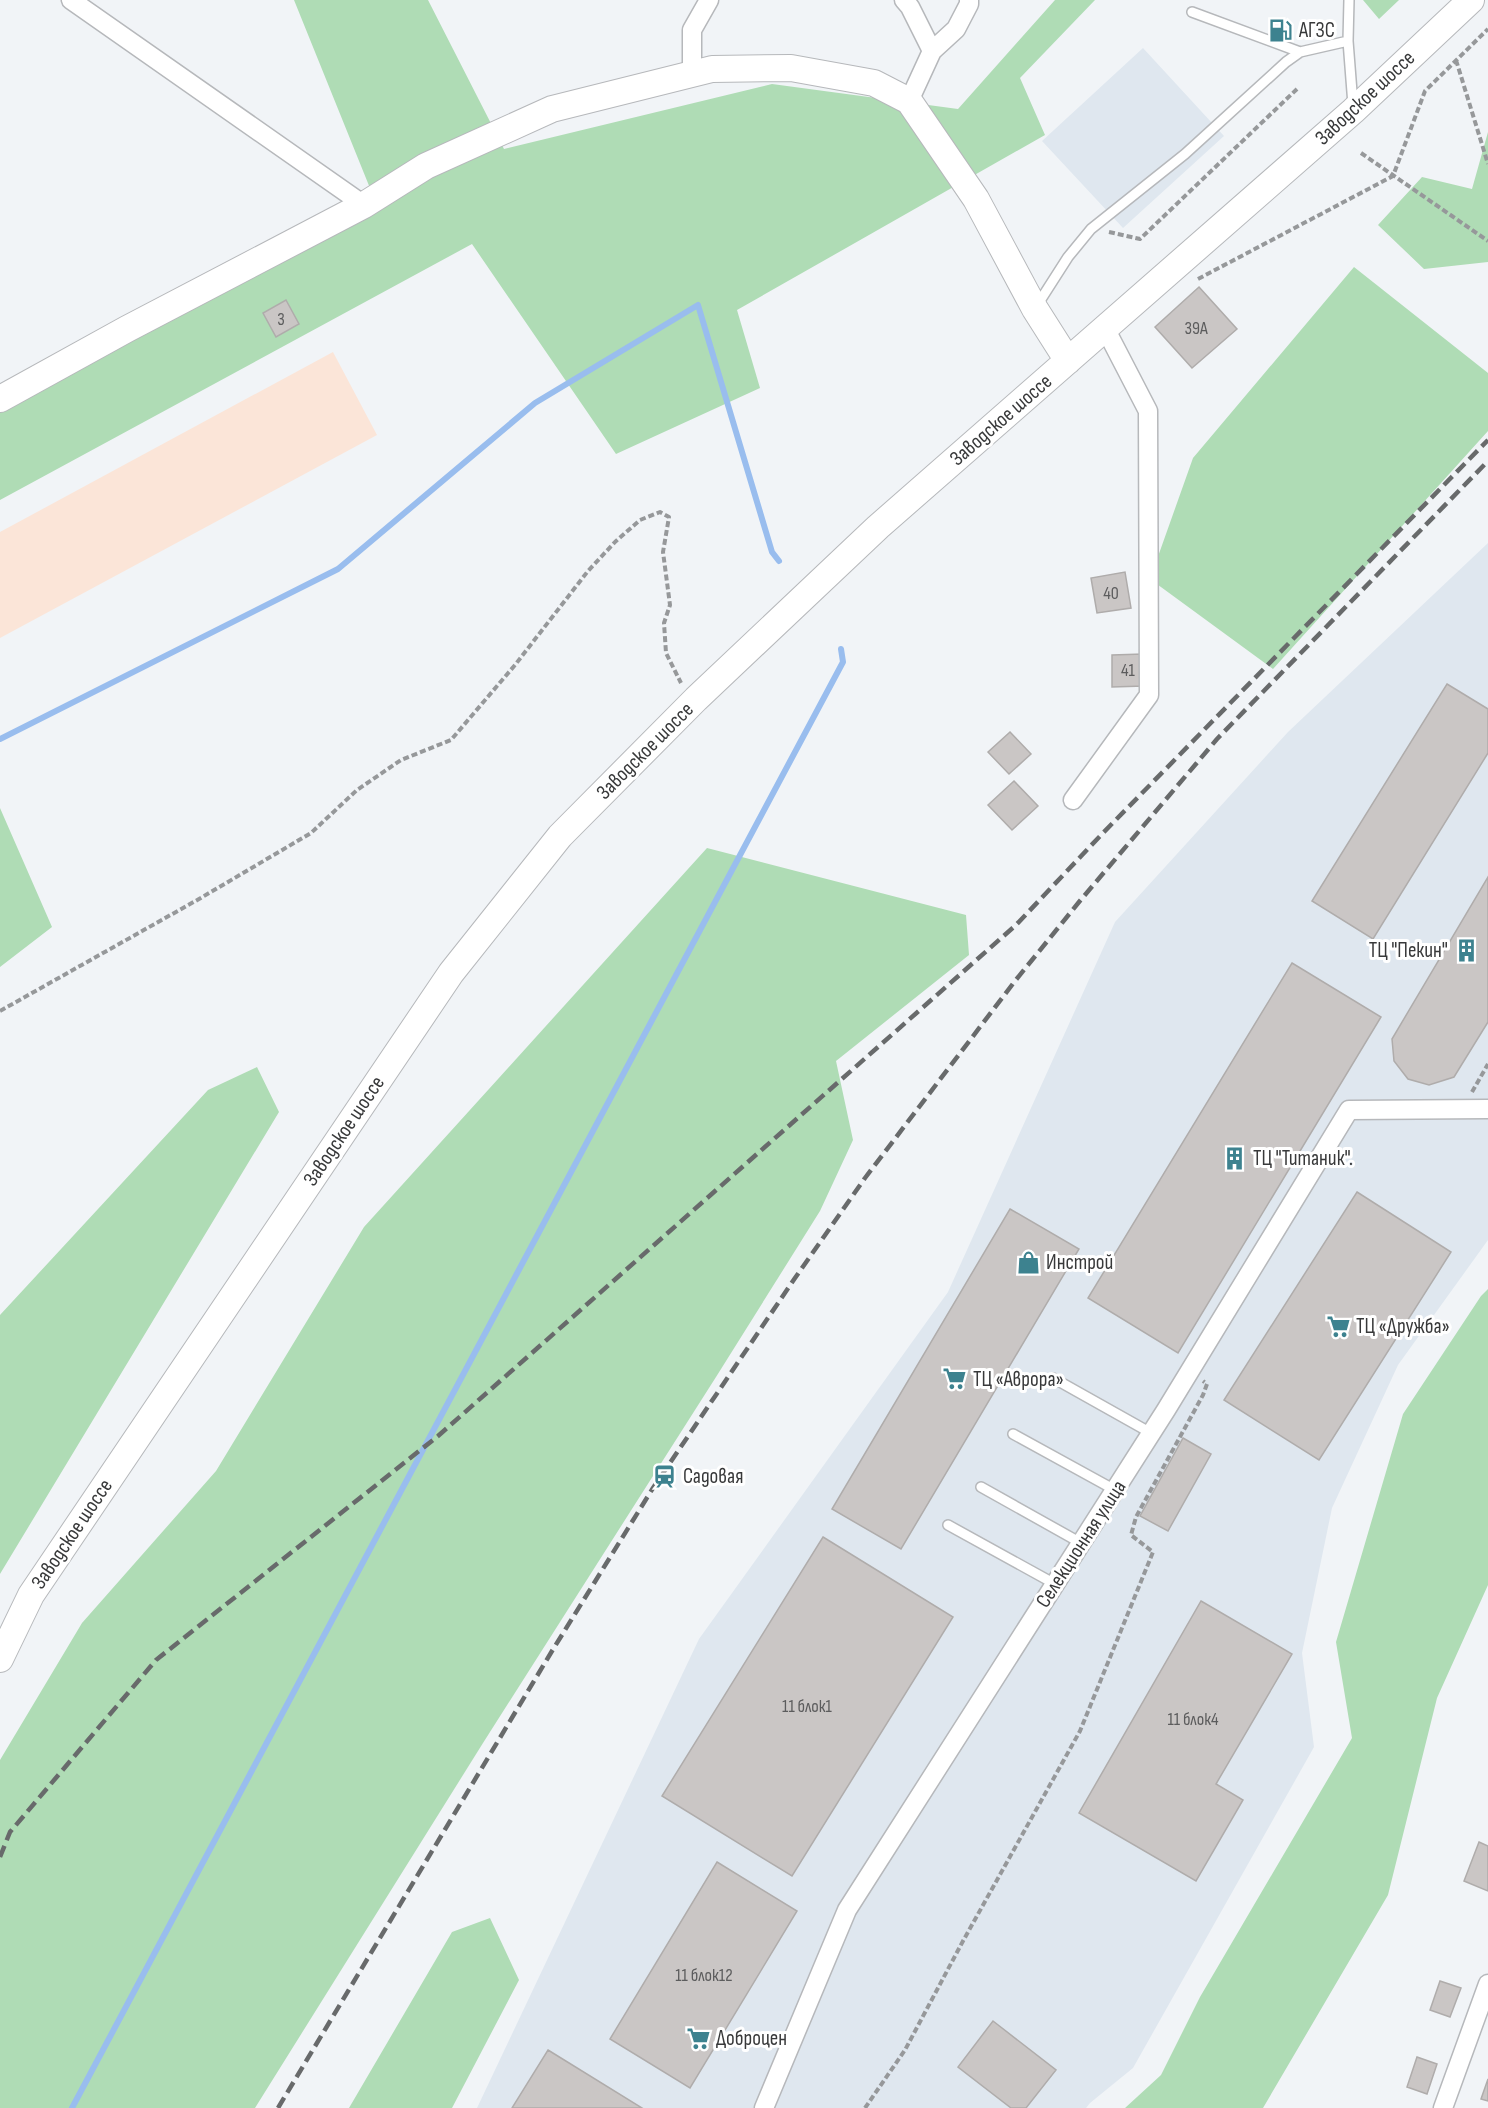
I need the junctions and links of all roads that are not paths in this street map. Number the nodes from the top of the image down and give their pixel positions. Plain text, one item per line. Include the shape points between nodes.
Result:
1 (72, 0) edge
2 (709, 0) edge
3 (904, 0) edge
4 (969, 0) edge
5 (1349, 0) edge
6 (1471, 0) edge
7 (1192, 12) dead end
8 (1348, 41) junction
9 (932, 51) junction
10 (1300, 52) junction
11 (692, 74) junction
12 (909, 101) junction
13 (1353, 111) junction
14 (364, 205) junction
15 (1035, 309) junction
16 (1105, 328) junction
17 (1068, 361) junction
18 (0, 399) edge
19 (1074, 800) dead end
20 (1488, 1109) edge
21 (1053, 1378) dead end
22 (1151, 1433) junction
23 (1013, 1434) dead end
24 (981, 1486) dead end
25 (1115, 1490) junction
26 (948, 1525) dead end
27 (1081, 1543) junction
28 (1055, 1584) junction
29 (0, 1659) edge
30 (1488, 1984) edge
31 (764, 2108) edge
32 (1443, 2108) edge

1 - 14 street
2 - 11 street via 692,30
3 - 9 street
4 - 9 street via 956,29
5 - 8 lane
6 - 13 main road, Заводское шоссе
7 - 10 lane
8 - 10 lane
8 - 13 lane
9 - 12 street
10 - 15 lane via 1185,154 1091,229
11 - 12 main road via 712,69 791,68 874,83
11 - 14 main road via 552,110 426,166
12 - 15 main road via 976,199
13 - 16 main road, Заводское шоссе
14 - 18 main road
15 - 17 main road
16 - 17 main road, Заводское шоссе
16 - 19 street via 1148,411 1149,695
17 - 29 main road, Заводское шоссе via 878,527 696,699 560,836 451,973 31,1595
20 - 22 street, Селекционная улица via 1348,1110
21 - 22 lane
22 - 25 street, Селекционная улица
23 - 25 lane
24 - 27 lane
25 - 27 street, Селекционная улица
26 - 28 lane
27 - 28 street, Селекционная улица
28 - 31 street, Селекционная улица via 847,1910
30 - 32 street

